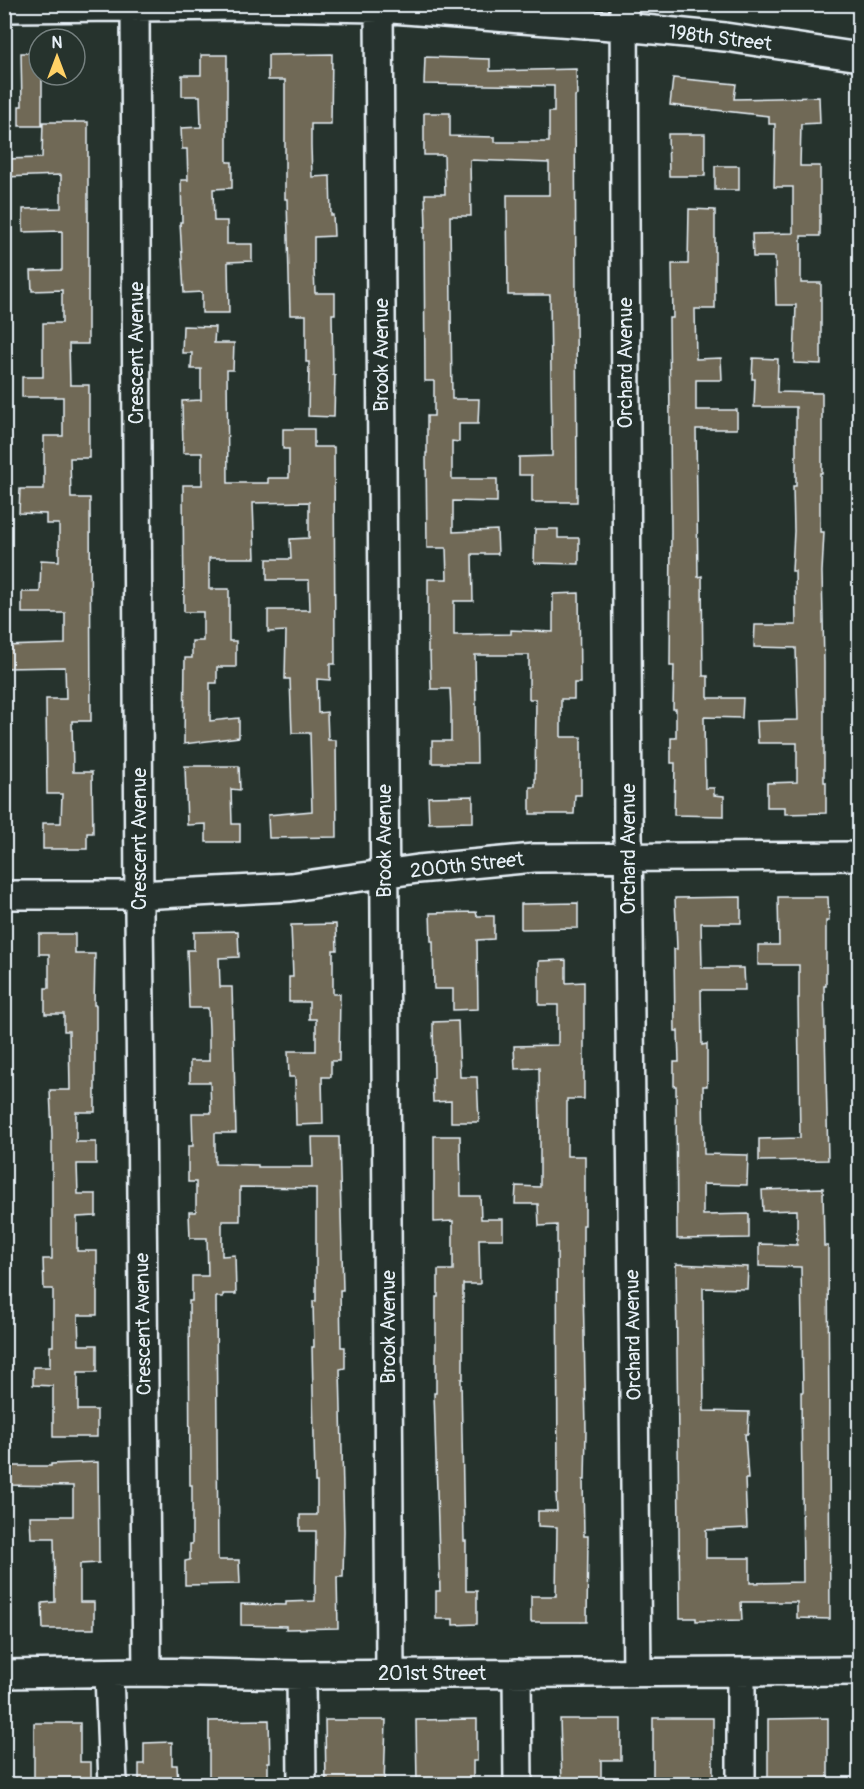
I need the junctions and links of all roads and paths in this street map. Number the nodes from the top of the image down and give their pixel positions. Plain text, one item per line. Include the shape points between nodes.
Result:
1 (135, 5) edge
2 (4, 8) edge
3 (379, 8) junction
4 (624, 16) edge
5 (860, 57) edge
6 (860, 856) edge
7 (628, 857) junction
8 (385, 874) junction
9 (4, 895) edge
10 (139, 895) junction
11 (860, 1671) edge
12 (147, 1672) junction
13 (637, 1672) junction
14 (741, 1672) junction
15 (109, 1673) junction
16 (390, 1673) junction
17 (517, 1673) junction
18 (4, 1674) edge
19 (301, 1675) junction
20 (113, 1785) edge
21 (302, 1785) edge
22 (518, 1785) edge
23 (741, 1785) edge

1 - 2 street, 198th Street
1 - 3 street, 198th Street
1 - 10 street, Crescent Avenue
3 - 4 street, 198th Street
3 - 8 street, Brook Avenue
4 - 5 street, 198th Street via 725,37
4 - 7 street, Orchard Avenue
6 - 7 street, 200th Street
7 - 8 street, 200th Street via 511,860
7 - 13 street, Orchard Avenue
8 - 10 street, 200th Street via 291,887
8 - 16 street, Brook Avenue
9 - 10 street, 200th Street
10 - 12 street, Crescent Avenue
11 - 14 street, 201st Street
12 - 15 street, 201st Street
12 - 19 street, 201st Street
13 - 14 street, 201st Street
13 - 17 street, 201st Street
14 - 23 street
15 - 18 street, 201st Street
15 - 20 street
16 - 17 street, 201st Street
16 - 19 street, 201st Street
17 - 22 street
19 - 21 street

